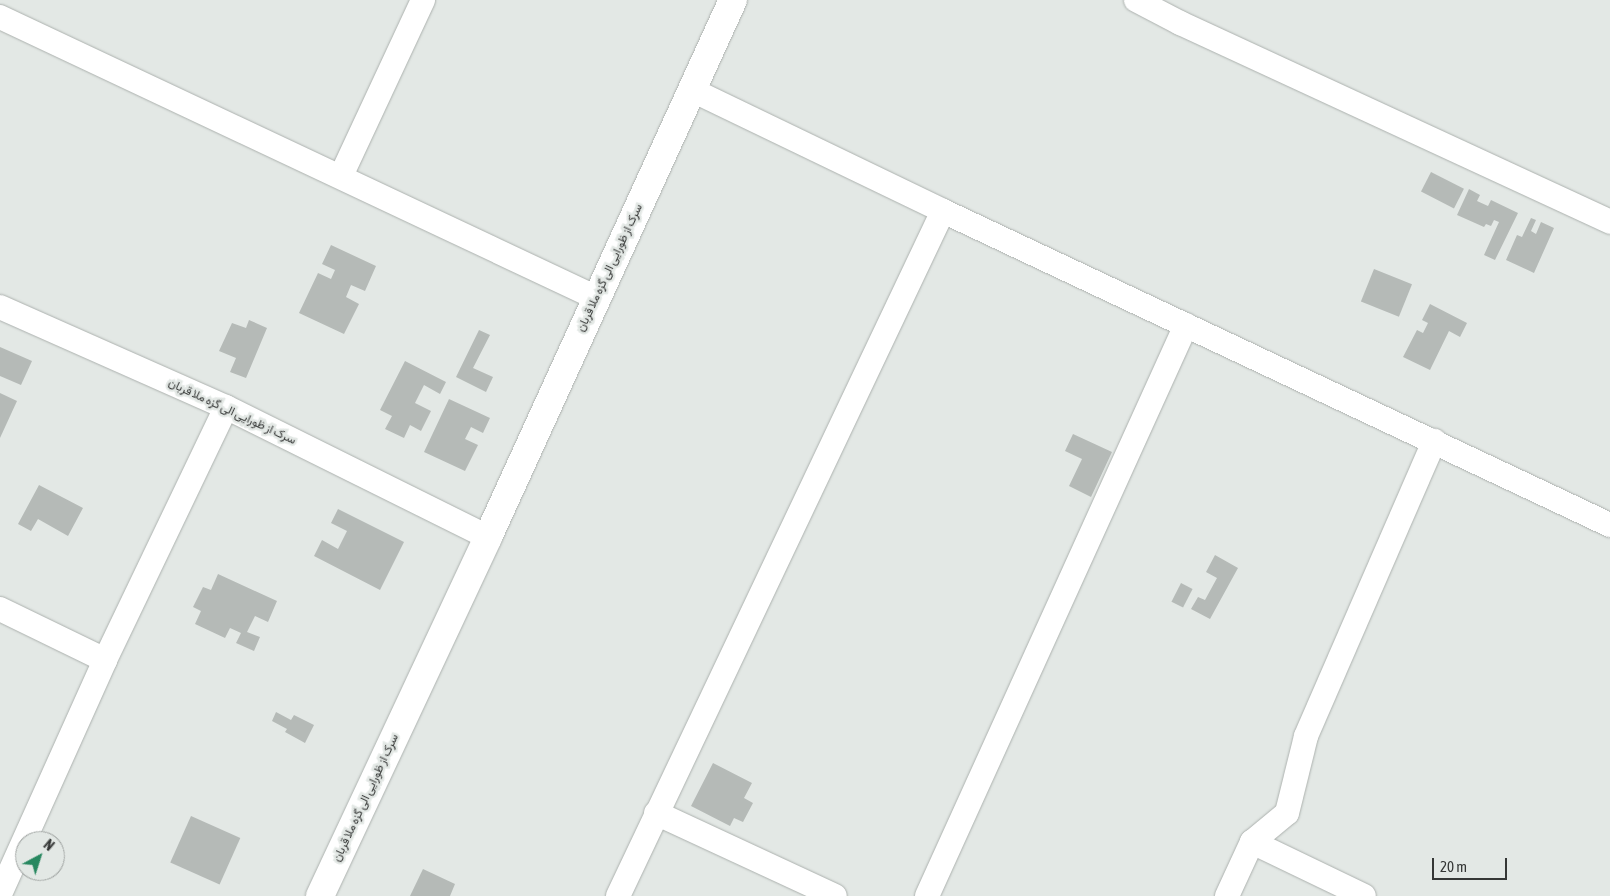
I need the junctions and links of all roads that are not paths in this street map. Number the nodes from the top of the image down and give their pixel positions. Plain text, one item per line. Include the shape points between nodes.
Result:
1 (423, 0) edge
2 (734, 0) edge
3 (1136, 0) edge
4 (0, 17) edge
5 (692, 90) junction
6 (341, 176) junction
7 (943, 211) junction
8 (1610, 222) edge
9 (597, 298) junction
10 (0, 307) edge
11 (1186, 325) junction
12 (226, 407) junction
13 (1434, 441) junction
14 (1610, 525) edge
15 (488, 537) junction
16 (0, 609) edge
17 (105, 660) junction
18 (656, 813) junction
19 (1252, 842) junction
20 (0, 894) edge
21 (320, 896) edge
22 (618, 896) edge
23 (835, 896) edge
24 (927, 896) edge
25 (1227, 896) edge
26 (1364, 896) edge

1 - 6 street
2 - 5 street, سرک از ظورایی الی گزه ملا قربان
3 - 8 street
4 - 6 street
5 - 7 street
5 - 9 street, سرک از ظورایی الی گزه ملا قربان
6 - 9 street
7 - 11 street
7 - 18 street
9 - 15 street, سرک از ظورایی الی گزه ملا قربان
10 - 12 street, سرک از ظورایی الی گزه ملا قربان
11 - 13 street
11 - 24 street
12 - 15 street, سرک از ظورایی الی گزه ملا قربان
12 - 17 street
13 - 14 street
13 - 19 street via 1306,736 1287,813
15 - 21 street, سرک از ظورایی الی گزه ملا قربان
16 - 17 street
17 - 20 street
18 - 22 street
18 - 23 street
19 - 25 street
19 - 26 street

